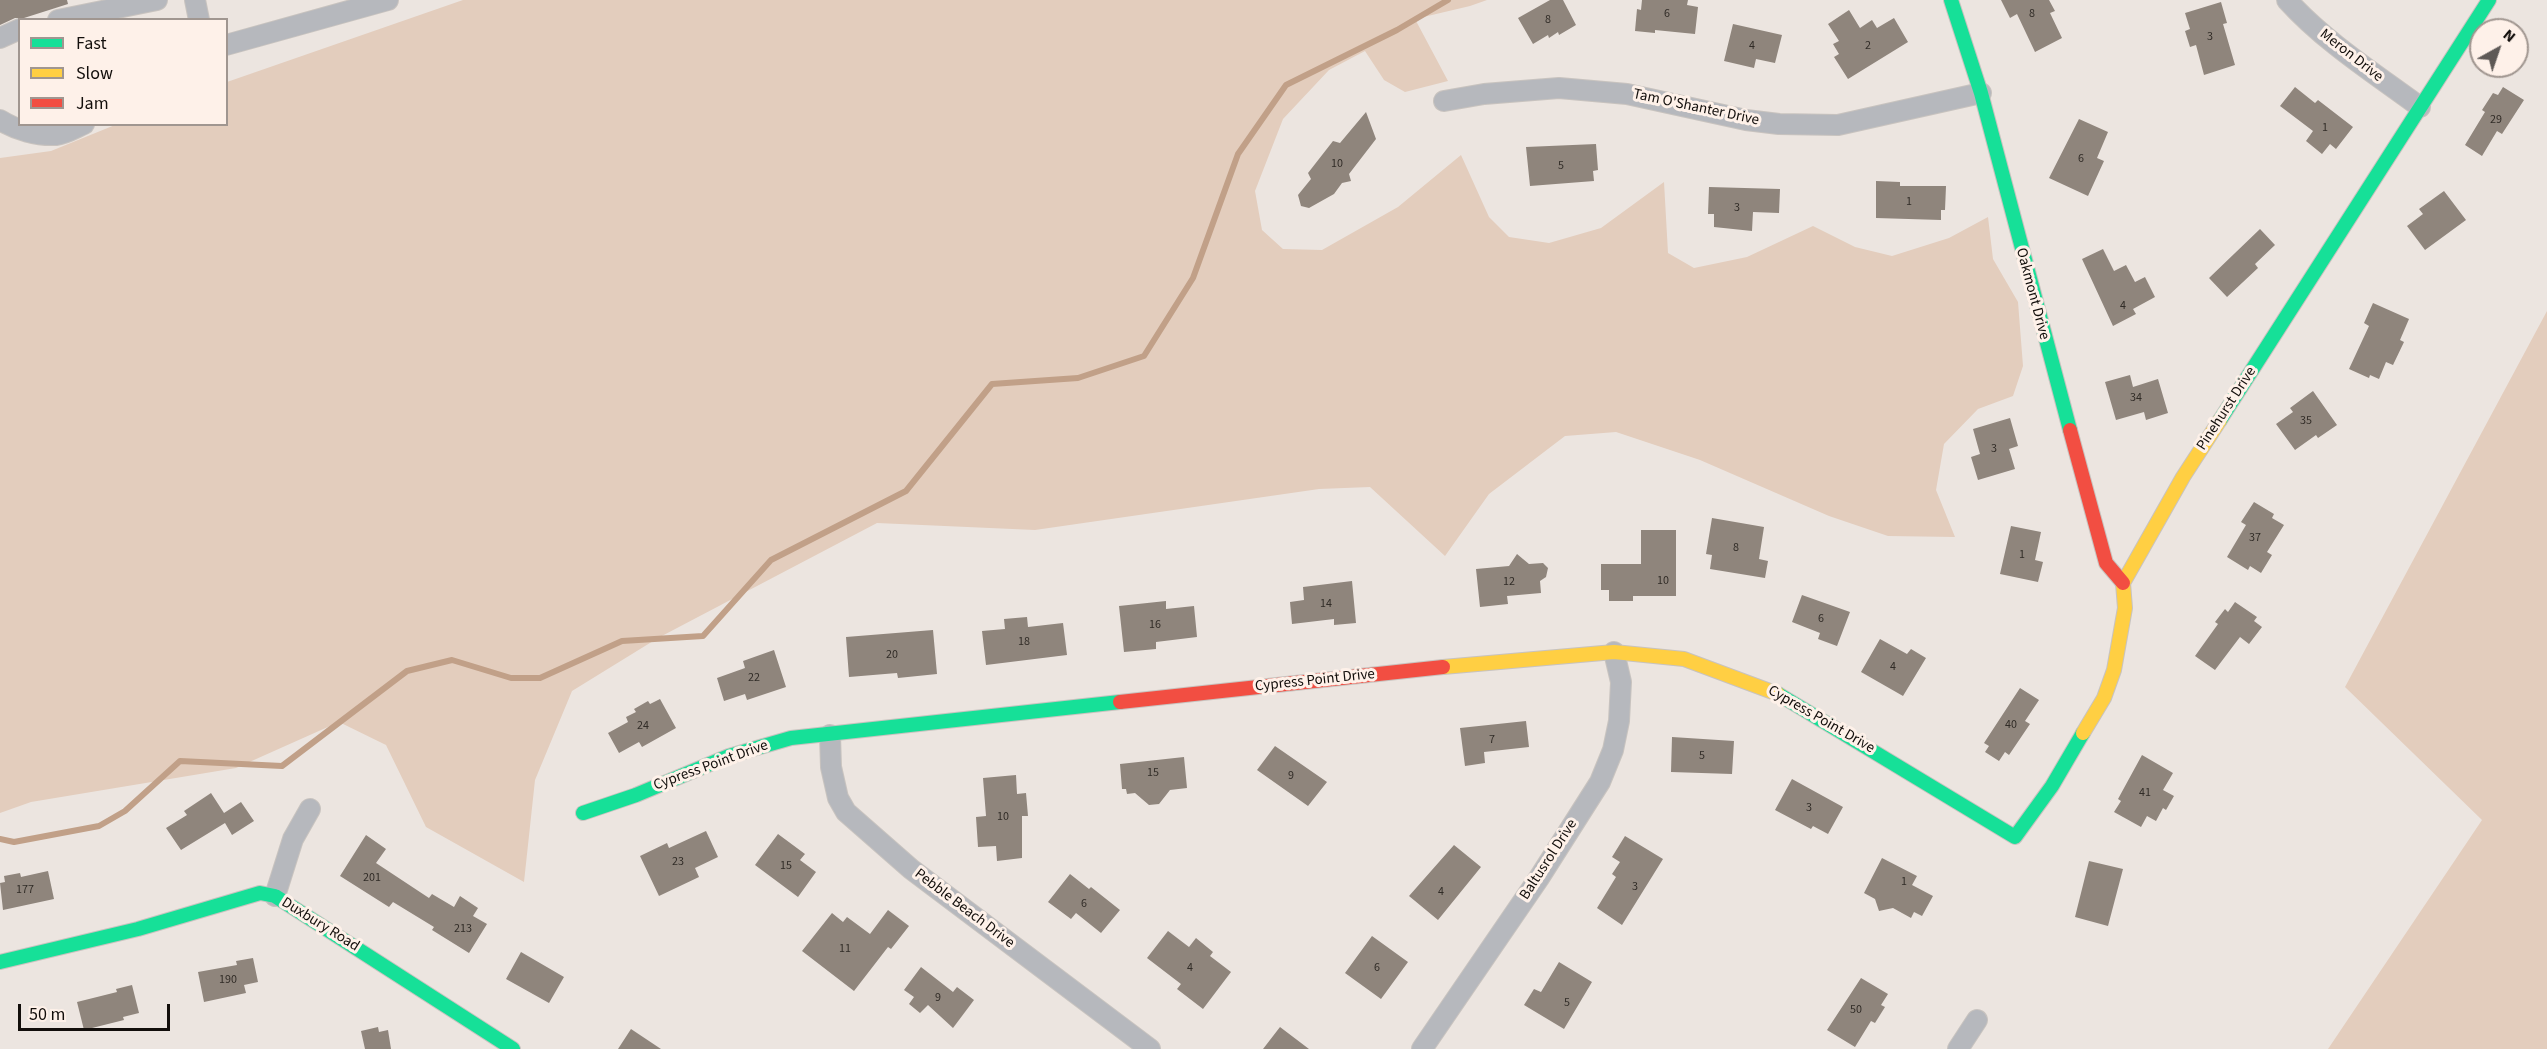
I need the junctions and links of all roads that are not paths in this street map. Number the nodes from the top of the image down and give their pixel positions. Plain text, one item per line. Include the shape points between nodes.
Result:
1 (158, 0) edge
2 (195, 0) edge
3 (388, 0) edge
4 (1951, 0) edge
5 (2287, 0) edge
6 (2489, 0) edge
7 (68, 18) edge
8 (200, 18) edge
9 (18, 29) edge
10 (0, 38) edge
11 (228, 44) edge
12 (1981, 93) junction
13 (1444, 101) dead end
14 (2420, 107) junction
15 (0, 120) edge
16 (79, 126) edge
17 (2123, 583) junction
18 (1614, 652) junction
19 (830, 735) junction
20 (310, 809) dead end
21 (583, 813) dead end
22 (275, 896) junction
23 (0, 963) edge
24 (1977, 1020) dead end
25 (513, 1049) edge
26 (1150, 1049) edge
27 (1422, 1049) edge
28 (1958, 1049) edge

1 - 7 street
2 - 8 street
3 - 11 street
4 - 12 street, Oakmont Drive
5 - 14 street, Meron Drive via 2357,62
6 - 14 street, Pinehurst Drive
9 - 10 street
12 - 13 street, Tam O'Shanter Drive via 1838,125 1746,120 1627,94 1559,88
12 - 17 street, Oakmont Drive via 2106,563
14 - 17 street, Pinehurst Drive via 2183,477
15 - 16 street via 34,133 58,135
17 - 18 street, Cypress Point Drive via 2125,608 2120,641 2104,698 2052,786 2015,837 1773,691 1684,659
18 - 19 street, Cypress Point Drive via 1456,665
18 - 27 street, Baltusrol Drive via 1621,682 1619,721 1600,782
19 - 21 street, Cypress Point Drive via 791,738 729,756
19 - 26 street, Pebble Beach Drive via 831,767 838,798 846,812 910,869
20 - 22 street via 293,839
22 - 23 street, Duxbury Road via 260,893 138,929
22 - 25 street, Duxbury Road
24 - 28 street

